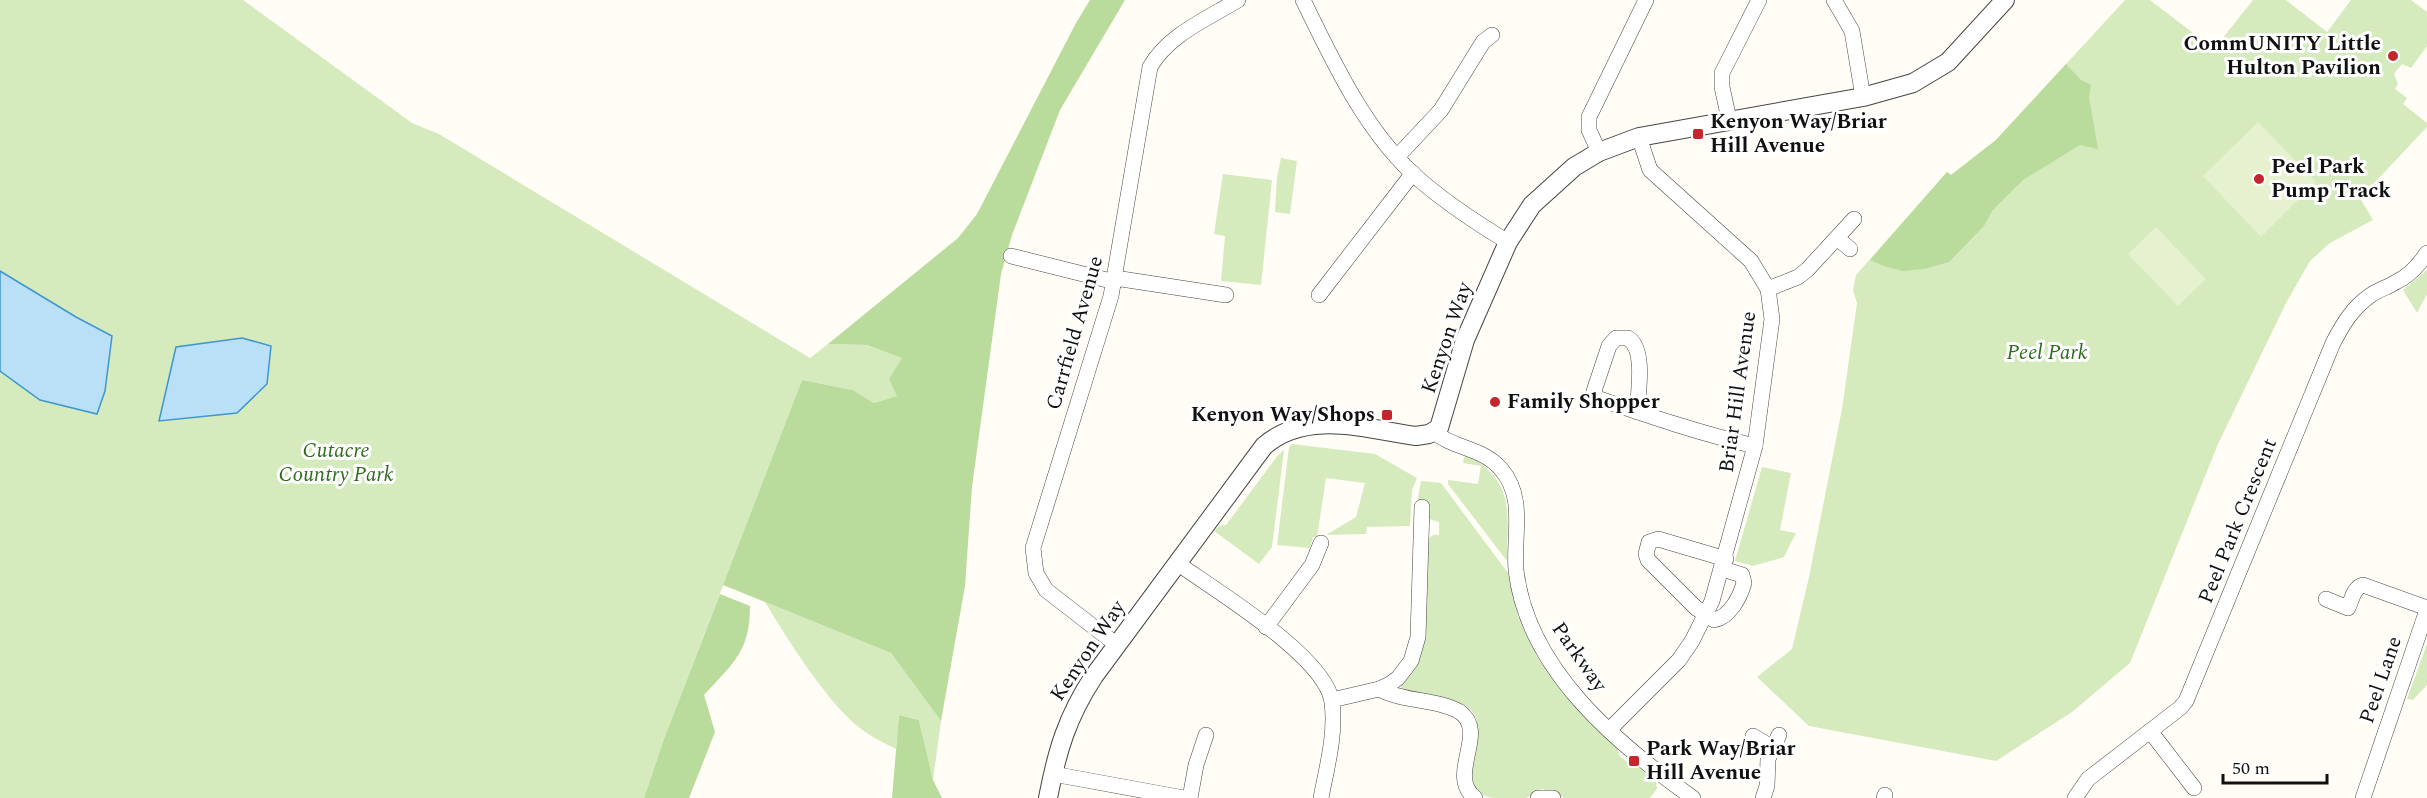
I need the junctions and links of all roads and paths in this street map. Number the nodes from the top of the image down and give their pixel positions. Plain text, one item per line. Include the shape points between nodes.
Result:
1 (1238, 0) edge
2 (1302, 0) edge
3 (1646, 0) edge
4 (1759, 0) edge
5 (1834, 0) edge
6 (2006, 0) edge
7 (1492, 35) dead end
8 (1863, 97) junction
9 (1729, 119) junction
10 (1639, 137) junction
11 (1599, 152) junction
12 (1397, 157) junction
13 (1413, 173) junction
14 (1854, 219) dead end
15 (1837, 238) junction
16 (1508, 242) junction
17 (1850, 249) dead end
18 (2427, 253) edge
19 (1011, 256) dead end
20 (1115, 280) junction
21 (1218, 289) dead end
22 (1768, 289) junction
23 (1328, 290) dead end
24 (1637, 412) junction
25 (1434, 432) junction
26 (1755, 446) junction
27 (1422, 507) dead end
28 (1321, 543) dead end
29 (1178, 563) junction
30 (1724, 564) junction
31 (2326, 599) dead end
32 (2427, 609) edge
33 (1706, 616) junction
34 (1266, 627) junction
35 (1117, 645) junction
36 (1379, 688) junction
37 (1332, 700) junction
38 (1609, 730) junction
39 (2150, 731) junction
40 (1206, 735) dead end
41 (1753, 736) dead end
42 (1053, 774) junction
43 (2194, 788) dead end
44 (1048, 798) edge
45 (1184, 798) edge
46 (1190, 798) edge
47 (1321, 798) edge
48 (1475, 798) edge
49 (1538, 798) edge
50 (1553, 798) edge
51 (1693, 798) edge
52 (1763, 798) edge
53 (2075, 798) edge
54 (2363, 798) edge

1 - 20 street, Carrfield Avenue via 1169,42 1150,67
2 - 12 street via 1365,116
3 - 11 street via 1589,117 1589,130
4 - 9 street via 1722,73
5 - 8 street via 1852,31
6 - 8 street, Kenyon Way via 1936,70 1900,88
7 - 12 street via 1483,42 1441,110
8 - 9 street, Kenyon Way
9 - 10 street, Kenyon Way
10 - 11 street, Kenyon Way
10 - 22 street, Briar Hill Avenue via 1650,170 1751,261
11 - 16 street, Kenyon Way via 1574,167 1546,192
12 - 13 street
13 - 16 street via 1460,211
13 - 23 street
14 - 15 street
15 - 17 street
15 - 22 street via 1798,277
16 - 25 street, Kenyon Way via 1465,340 1442,423
18 - 39 street, Peel Park Crescent via 2399,281 2357,306 2344,322 2192,692 2180,708
19 - 20 street
20 - 21 street
20 - 35 street, Carrfield Avenue via 1032,555 1046,590
22 - 26 street, Briar Hill Avenue via 1771,326
24 - 24 street via 1637,348 1628,338 1616,338 1609,346 1594,396
24 - 26 street
25 - 29 street, Kenyon Way via 1416,436 1322,424 1282,433 1256,456
25 - 38 street, Parkway via 1447,442 1490,458 1508,480 1517,506 1516,569 1529,620 1557,670
26 - 30 street, Briar Hill Avenue
27 - 36 street via 1428,528 1417,644 1406,669 1390,684
28 - 34 street via 1312,565
29 - 34 street
29 - 35 street, Kenyon Way
30 - 33 street, Briar Hill Avenue
30 - 33 street via 1745,579 1740,597 1720,618
30 - 33 street via 1658,539 1649,542 1648,560
31 - 32 street via 2348,608 2358,586 2363,585
32 - 54 street, Peel Lane
33 - 38 street, Briar Hill Avenue via 1679,660
34 - 37 street via 1312,665
35 - 42 street, Kenyon Way via 1068,720
36 - 37 street
36 - 48 street via 1398,697 1452,708 1466,718 1471,732 1464,779
37 - 47 street via 1333,732
38 - 51 street, Parkway
39 - 43 street
39 - 53 street, Peel Park Crescent via 2088,779
40 - 46 street
41 - 52 street via 1776,741 1768,759
42 - 44 street, Kenyon Way
42 - 45 street
49 - 50 street

